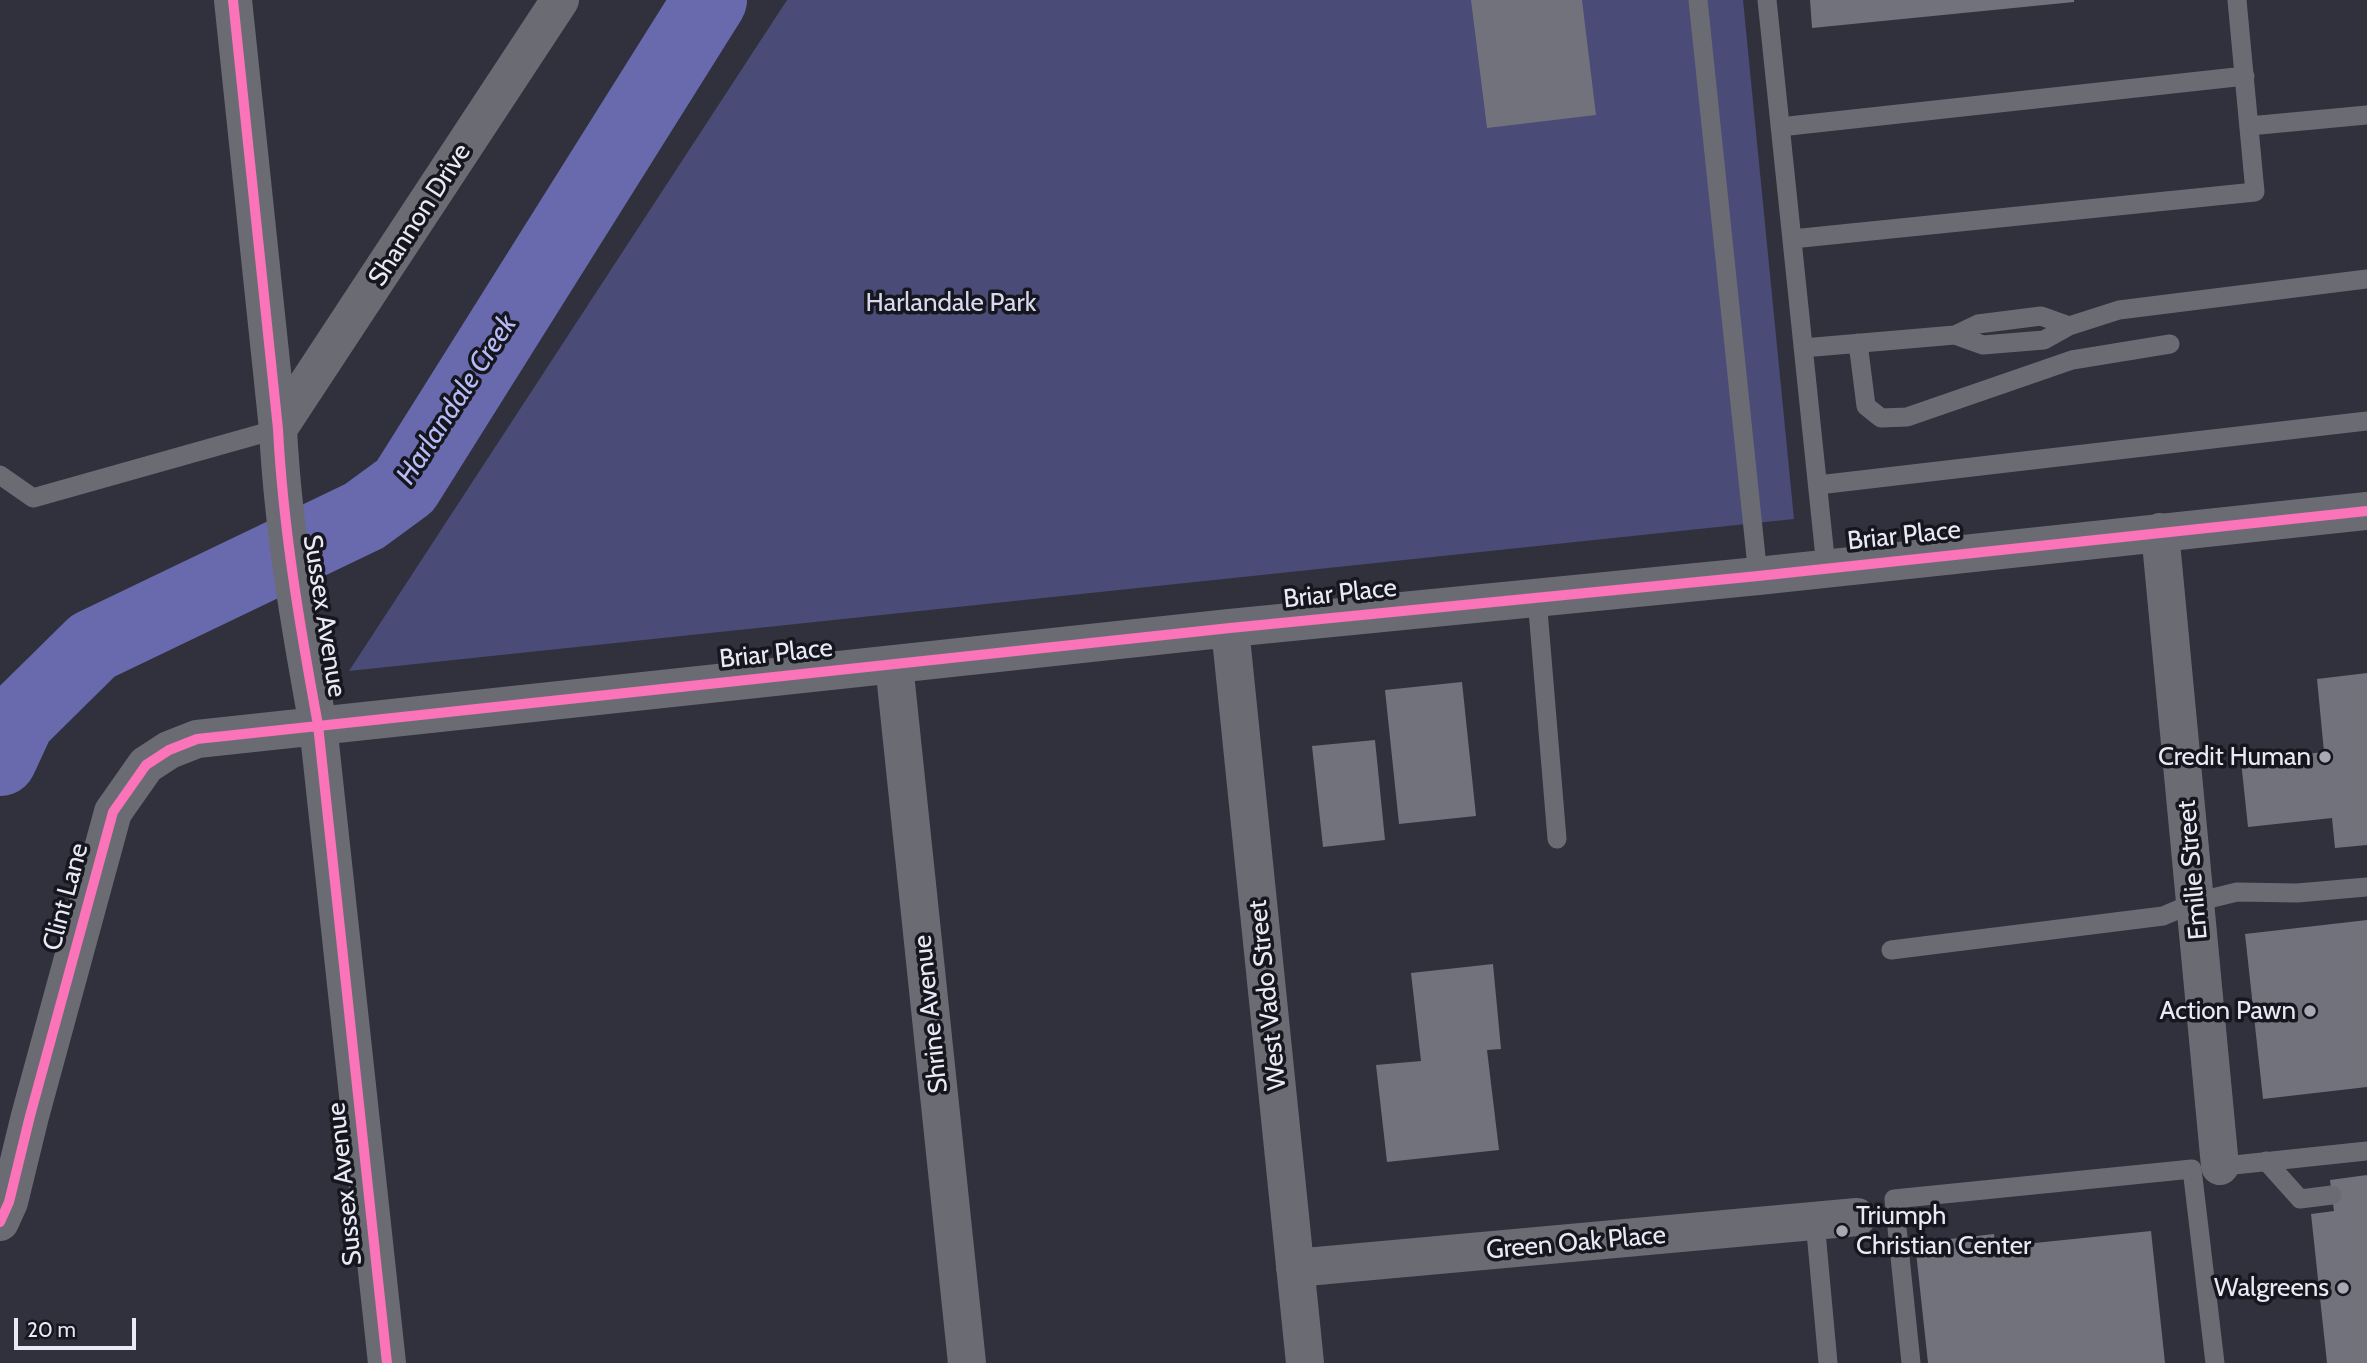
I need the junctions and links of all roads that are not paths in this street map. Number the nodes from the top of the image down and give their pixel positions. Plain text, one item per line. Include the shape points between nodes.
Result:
1 (233, 0) edge
2 (560, 0) edge
3 (1698, 0) edge
4 (1767, 0) edge
5 (2237, 0) edge
6 (2245, 76) junction
7 (2367, 115) edge
8 (2249, 126) junction
9 (1780, 127) junction
10 (1792, 239) junction
11 (2367, 279) edge
12 (1858, 343) junction
13 (2170, 344) dead end
14 (1803, 348) junction
15 (2367, 421) edge
16 (278, 429) junction
17 (0, 475) edge
18 (1818, 485) junction
19 (2367, 511) edge
20 (2160, 532) junction
21 (1826, 567) junction
22 (1758, 576) junction
23 (1538, 598) junction
24 (1230, 628) junction
25 (894, 664) junction
26 (318, 725) junction
27 (1557, 839) dead end
28 (2367, 887) edge
29 (2196, 902) junction
30 (1891, 950) dead end
31 (2367, 1151) edge
32 (2266, 1161) junction
33 (2206, 1168) junction
34 (2332, 1195) dead end
35 (1857, 1217) dead end
36 (1815, 1221) junction
37 (0, 1222) edge
38 (1295, 1268) junction
39 (387, 1363) edge
40 (967, 1363) edge
41 (1305, 1363) edge
42 (1828, 1363) edge
43 (1911, 1363) edge
44 (2215, 1363) edge

1 - 16 street, Sussex Avenue
2 - 16 street, Shannon Drive
3 - 22 lane
4 - 9 lane
5 - 6 lane
6 - 8 lane
6 - 9 lane
7 - 8 lane
8 - 10 lane via 2255,192
9 - 10 lane
10 - 14 lane
11 - 12 lane via 2119,310 2069,326 2041,316 1978,324 1955,335
12 - 13 lane via 1866,406 1881,418 1907,417 2072,360
12 - 14 lane
14 - 18 lane
15 - 18 lane
16 - 17 lane via 33,498
16 - 26 street, Sussex Avenue via 281,483
18 - 21 lane
19 - 20 street, Briar Place
20 - 21 street, Briar Place
20 - 29 street, Emilie Street
21 - 22 street, Briar Place
22 - 23 street, Briar Place
23 - 24 street, Briar Place
23 - 27 lane
24 - 25 street, Briar Place
24 - 38 street, West Vado Street
25 - 26 street, Briar Place
25 - 40 street, Shrine Avenue
26 - 37 street, Clint Lane via 197,739 169,750 146,765 113,812
26 - 39 street, Sussex Avenue
28 - 29 lane via 2237,892
29 - 30 lane via 2163,916
29 - 33 street, Emilie Street
31 - 32 lane
32 - 33 lane
32 - 34 lane via 2300,1199
33 - 43 lane via 1894,1199
33 - 44 lane
35 - 36 street, Green Oak Place
36 - 38 street, Green Oak Place
36 - 42 lane
38 - 41 street, West Vado Street

